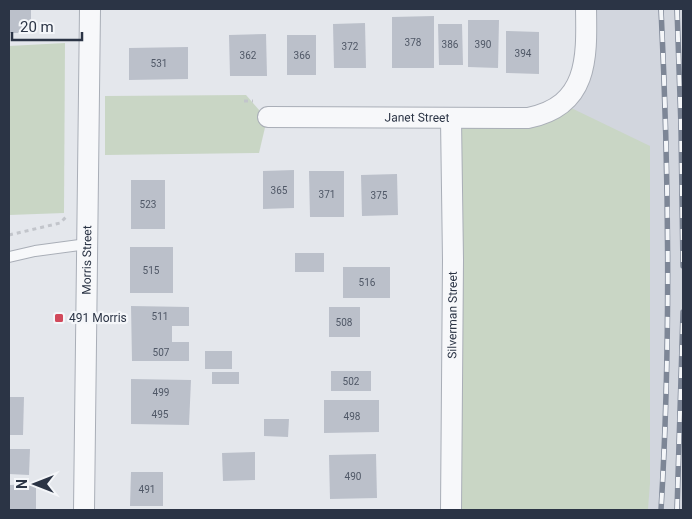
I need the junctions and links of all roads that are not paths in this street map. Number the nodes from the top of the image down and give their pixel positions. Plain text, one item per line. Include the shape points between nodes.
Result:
1 (90, 9) edge
2 (586, 9) edge
3 (268, 118) dead end
4 (451, 119) junction
5 (87, 244) junction
6 (9, 257) edge
7 (84, 510) edge
8 (451, 510) edge

1 - 5 street, Morris Street
2 - 4 street, Janet Street via 587,43 583,65 578,85 563,103 551,111 528,118
3 - 4 street, Janet Street
4 - 8 street, Silverman Street
5 - 6 lane
5 - 7 street, Morris Street

